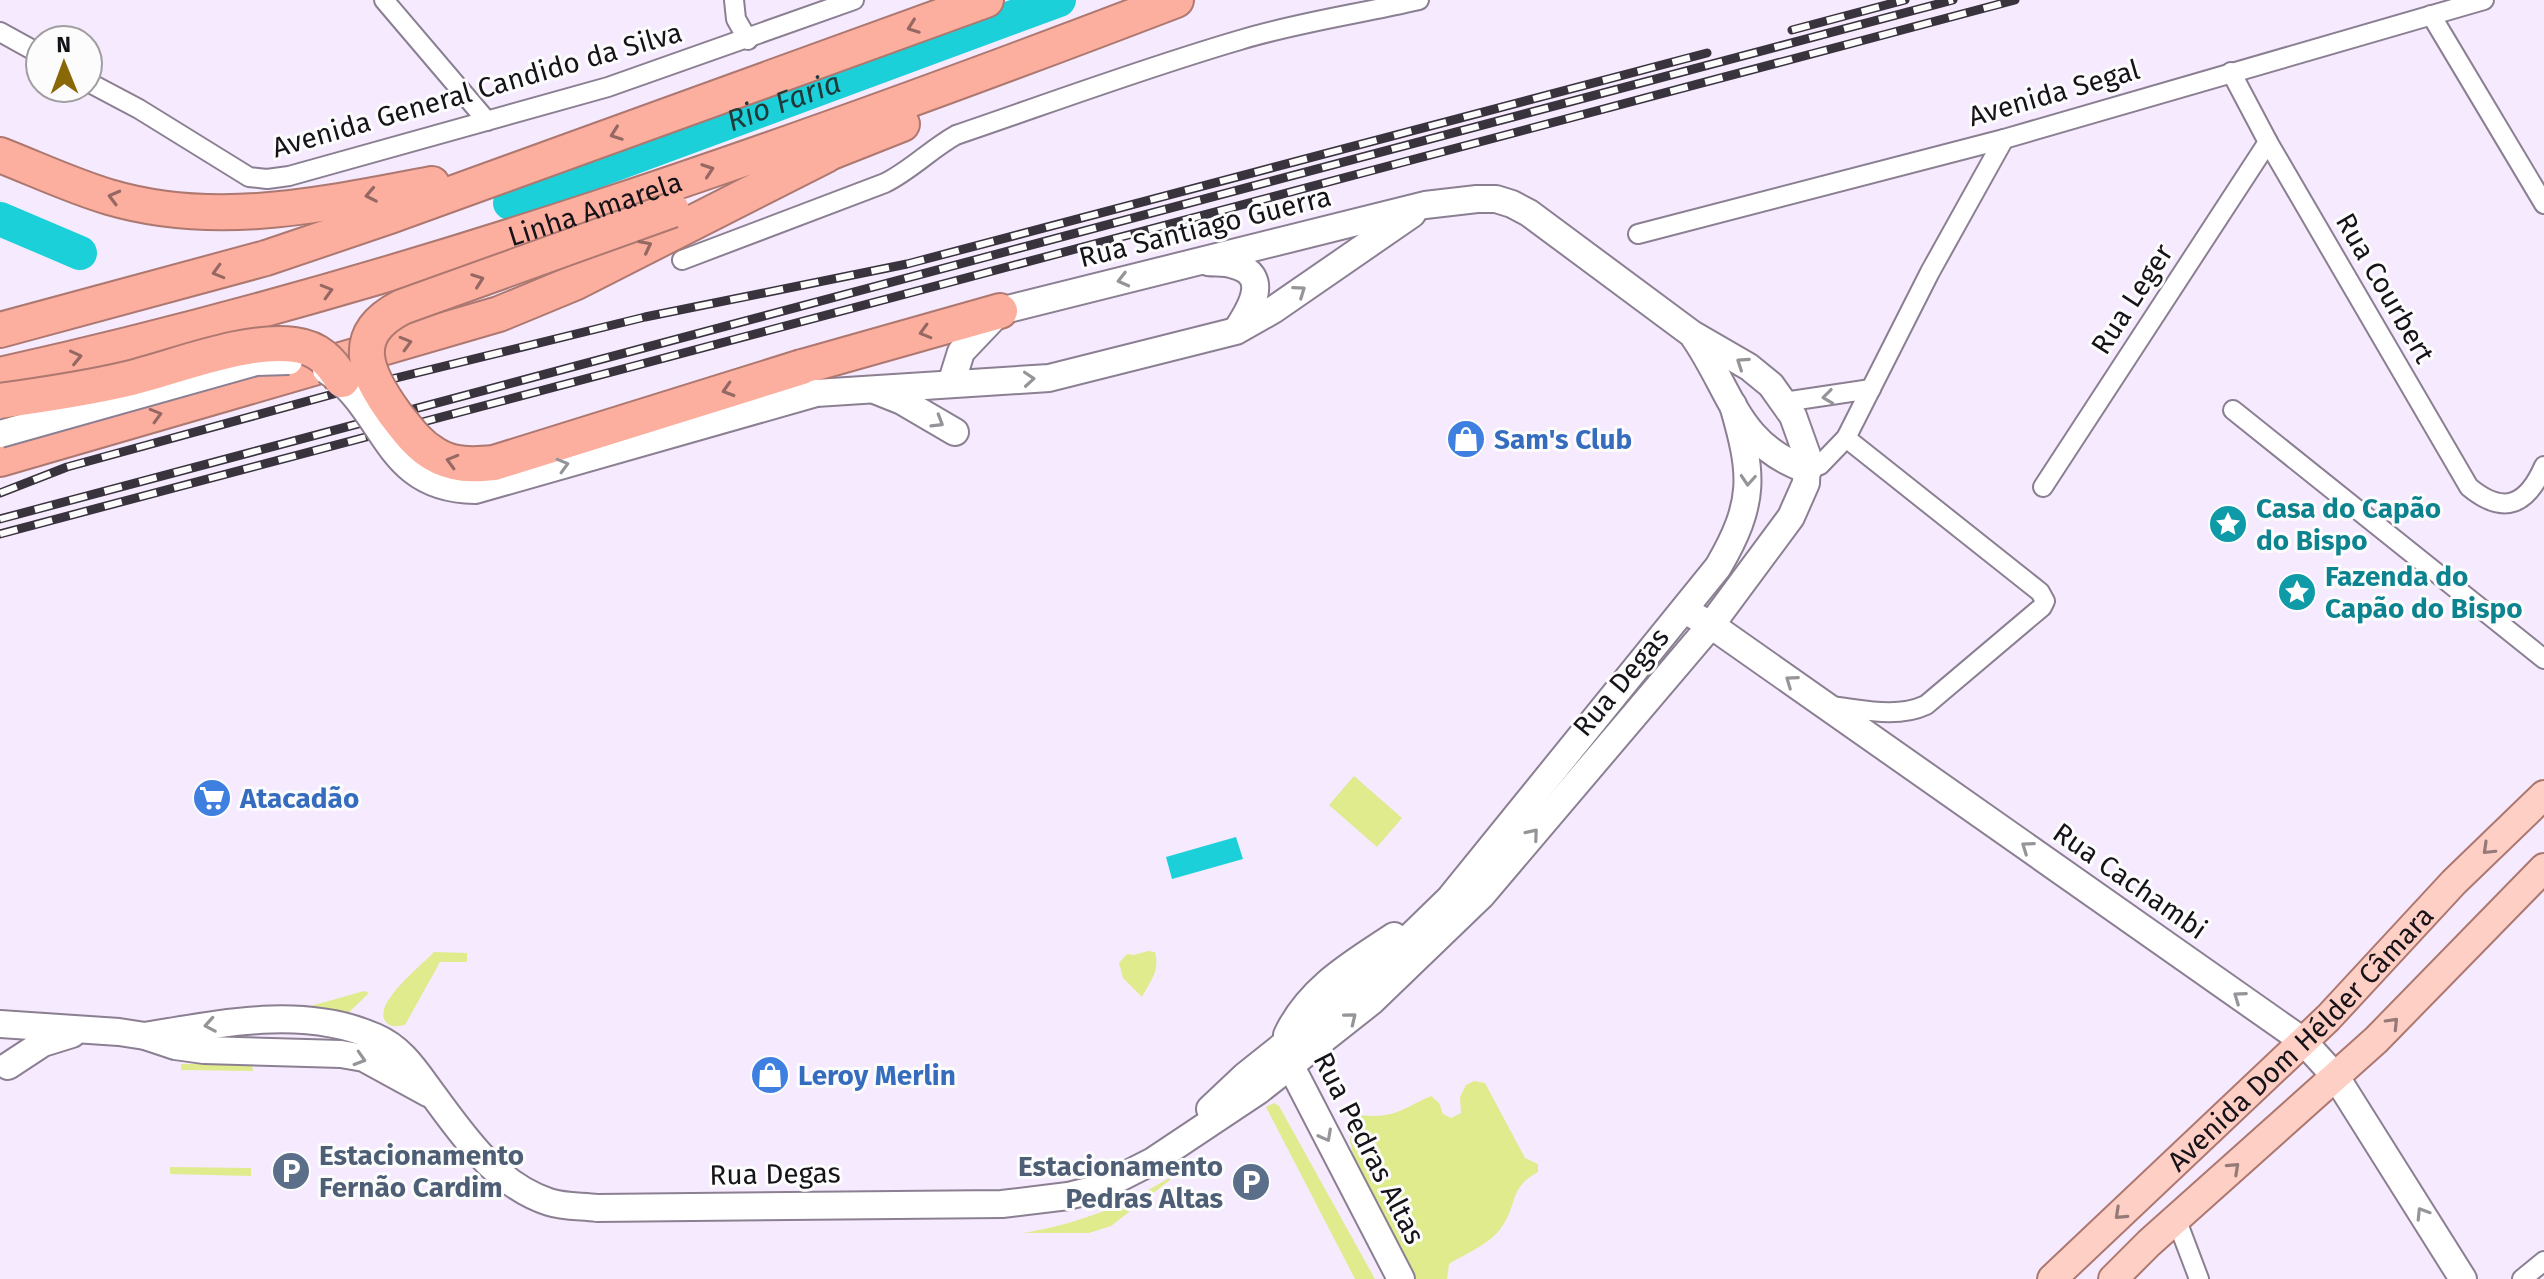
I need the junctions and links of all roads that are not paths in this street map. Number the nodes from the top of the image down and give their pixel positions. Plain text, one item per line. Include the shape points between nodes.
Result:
1 (384, 0) edge
2 (734, 0) edge
3 (854, 0) edge
4 (986, 0) edge
5 (1419, 0) edge
6 (2484, 0) edge
7 (1170, 2) edge
8 (1330, 8) edge
9 (2431, 15) junction
10 (0, 32) edge
11 (748, 40) junction
12 (24, 45) edge
13 (2231, 72) junction
14 (104, 90) edge
15 (487, 121) junction
16 (2004, 139) junction
17 (2268, 142) junction
18 (0, 155) edge
19 (826, 155) junction
20 (530, 165) junction
21 (2544, 204) edge
22 (1425, 205) junction
23 (1638, 234) dead end
24 (682, 260) dead end
25 (1198, 262) junction
26 (1000, 311) junction
27 (0, 330) edge
28 (1236, 331) junction
29 (1692, 334) junction
30 (0, 375) edge
31 (342, 380) junction
32 (809, 380) junction
33 (951, 384) junction
34 (869, 389) junction
35 (1871, 389) junction
36 (0, 401) edge
37 (1784, 402) junction
38 (1733, 405) junction
39 (2233, 410) dead end
40 (955, 432) dead end
41 (0, 434) edge
42 (1846, 438) junction
43 (0, 459) edge
44 (2544, 466) edge
45 (1808, 470) junction
46 (2043, 487) dead end
47 (1684, 610) junction
48 (1711, 625) junction
49 (2544, 659) edge
50 (1827, 706) junction
51 (2544, 795) edge
52 (2544, 868) edge
53 (2, 1025) edge
54 (343, 1027) junction
55 (83, 1031) junction
56 (145, 1036) junction
57 (2303, 1041) junction
58 (219, 1051) junction
59 (1286, 1057) junction
60 (4, 1070) edge
61 (2336, 1077) junction
62 (435, 1097) junction
63 (2177, 1161) junction
64 (2177, 1221) junction
65 (2544, 1261) edge
66 (1401, 1279) edge
67 (2052, 1279) edge
68 (2113, 1279) edge
69 (2199, 1279) edge
70 (2463, 1279) edge
71 (2522, 1279) edge

1 - 15 street
2 - 11 street via 736,19
3 - 11 street, Avenida General Candido da Silva
4 -> 20 highway
5 - 8 street via 1367,12
6 - 9 street, Avenida Segal
7 - 19 highway via 1071,56
30 -> 7 highway, Linha Amarela via 198,328 473,248 831,127
8 - 24 street via 956,135 885,183
9 - 13 street, Avenida Segal
9 - 21 street
10 - 12 street
11 - 15 street, Avenida General Candido da Silva
13 - 16 street, Avenida Segal
13 - 17 street, Rua Courbert
14 - 15 street, Avenida General Candido da Silva via 249,177 267,179
16 - 23 street, Avenida Segal
16 - 35 street
17 - 44 street, Rua Courbert via 2469,487 2500,505 2514,503 2536,484
17 - 46 street, Rua Leger
20 -> 18 highway via 318,205 218,213 111,197
32 -> 19 highway, bridge via 471,466 453,463 417,443 378,391 366,355 374,327 402,307
43 -> 19 highway via 499,314 574,283
20 -> 27 highway via 266,258
22 - 25 main road, Rua Santiago Guerra
28 -> 22 main road, Rua Santiago Guerra
22 - 29 main road, Rua Santiago Guerra via 1477,199 1512,204
25 -> 26 main road, Rua Santiago Guerra
25 - 28 main road via 1236,265 1255,283 1253,306
26 -> 32 highway
26 - 33 main road via 961,352
33 -> 28 main road, Rua Santiago Guerra via 1049,378
37 -> 29 main road, Rua Santiago Guerra via 1749,367
29 - 38 main road, Rua Santiago Guerra
31 -> 32 main road, Rua Santiago Guerra, bridge via 405,464 419,477 453,490 485,488
31 - 36 highway, bridge via 316,351 275,343 126,380
31 - 41 main road, bridge via 300,361 256,362
32 - 34 main road, Rua Santiago Guerra
33 - 34 main road, Rua Santiago Guerra
34 -> 40 main road via 902,401
35 -> 37 street
35 - 42 street
37 - 45 main road, Rua Santiago Guerra via 1799,431
38 - 45 main road via 1770,453
38 -> 47 main road, Rua Degas via 1749,464 1742,517 1718,567
39 - 49 street
42 - 45 street
42 - 50 street via 2045,601 1926,705 1889,713
45 - 48 main road, Rua Degas via 1791,517
47 - 48 main road, Rua Cachambi
47 - 59 main road, Rua Degas via 1450,898 1314,994 1295,1017
50 -> 48 main road, Rua Cachambi
59 -> 48 main road, Rua Degas via 1372,1001 1470,907
57 -> 50 main road, Rua Cachambi
51 -> 57 main road, Avenida Dom Hélder Câmara
61 -> 52 main road, Avenida Dom Hélder Câmara
53 - 55 main road, Rua Degas
53 - 60 main road via 12,1040
54 -> 56 main road, Rua Degas via 232,1021
54 - 58 main road via 322,1039 261,1038
54 - 62 main road, Rua Degas via 396,1049
55 - 56 main road, Rua Degas
55 - 60 main road, Rua Degas via 43,1043
56 - 58 main road, Rua Degas
57 - 61 main road, Rua Cachambi
57 - 63 main road, Avenida Dom Hélder Câmara
58 -> 62 main road, Rua Degas via 364,1058
59 - 62 main road, Rua Degas via 1153,1161 1100,1188 1002,1204 597,1208 552,1203 499,1175
59 -> 66 main road, Rua Pedras Altas
64 -> 61 main road, Avenida Dom Hélder Câmara
70 -> 61 main road, Rua Cachambi
63 - 64 main road via 2167,1190
63 -> 67 main road, Avenida Dom Hélder Câmara
64 - 68 main road, Avenida Dom Hélder Câmara
64 - 69 street
65 - 71 street

